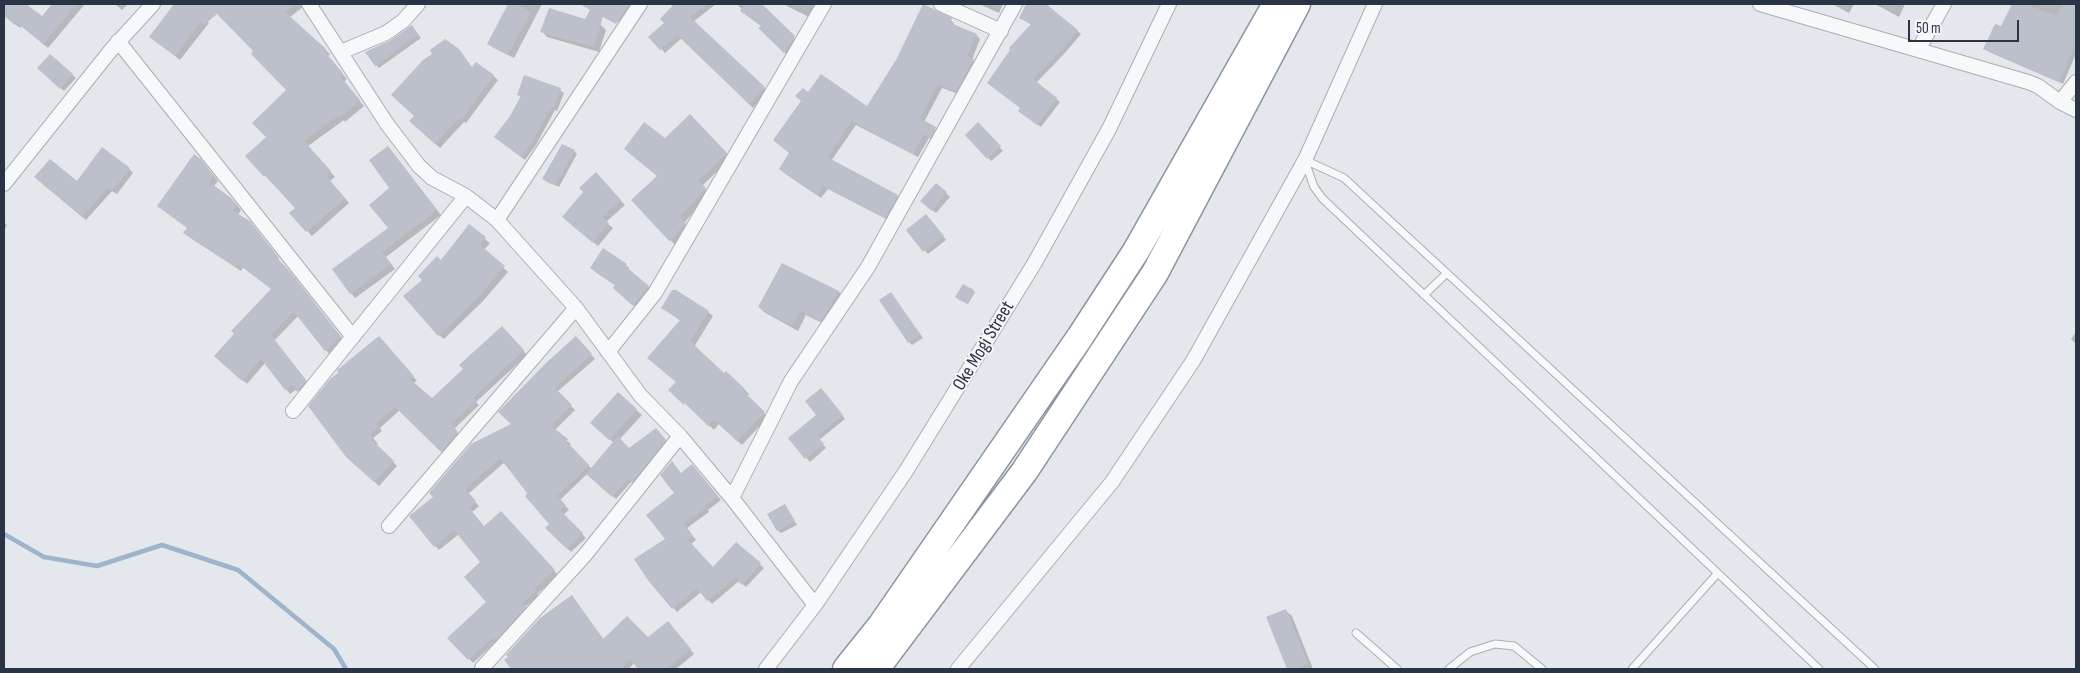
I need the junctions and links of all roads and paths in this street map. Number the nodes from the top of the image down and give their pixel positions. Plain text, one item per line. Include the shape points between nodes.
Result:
1 (153, 4) edge
2 (309, 4) edge
3 (418, 4) edge
4 (640, 4) edge
5 (824, 4) edge
6 (941, 4) edge
7 (1015, 4) edge
8 (1170, 4) edge
9 (1276, 4) edge
10 (1297, 4) edge
11 (1375, 4) edge
12 (1760, 4) edge
13 (1944, 4) edge
14 (1001, 31) junction
15 (118, 41) junction
16 (1918, 50) junction
17 (341, 52) junction
18 (2076, 82) edge
19 (2060, 102) junction
20 (2076, 110) edge
21 (1305, 160) junction
22 (4, 184) edge
23 (466, 196) junction
24 (497, 220) junction
25 (1446, 273) junction
26 (1424, 295) junction
27 (576, 308) junction
28 (353, 337) junction
29 (608, 352) junction
30 (293, 411) dead end
31 (680, 436) junction
32 (732, 498) junction
33 (389, 526) dead end
34 (1717, 574) junction
35 (815, 605) junction
36 (1356, 633) dead end
37 (482, 668) edge
38 (766, 669) edge
39 (846, 669) edge
40 (876, 669) edge
41 (958, 669) edge
42 (1397, 669) edge
43 (1449, 669) edge
44 (1542, 669) edge
45 (1632, 669) edge
46 (1819, 669) edge
47 (1876, 669) edge

1 - 15 street
2 - 17 street
3 - 17 street via 404,22
4 - 24 street
5 - 29 street via 655,293
6 - 14 street
7 - 14 street
8 - 35 street, Oke Mogi Street via 1109,129 1034,264 916,456
9 - 39 highway via 1136,251 1096,314 882,624
10 - 40 highway via 1155,273 1024,472
11 - 21 street
12 - 16 street
13 - 16 street
14 - 32 street via 868,267 791,381
15 - 22 street
15 - 28 street
16 - 19 street via 2033,84
17 - 23 street via 387,124 419,166 432,178
18 - 19 street
19 - 20 street
21 - 25 lane via 1344,178
21 - 26 lane via 1314,186 1323,199
21 - 41 street via 1193,361 1112,482
23 - 24 street
23 - 28 street
24 - 27 street
25 - 26 lane
25 - 47 lane
26 - 34 lane
27 - 29 street
27 - 33 street
28 - 30 street
29 - 31 street via 640,395
31 - 32 street
31 - 37 street via 585,555
32 - 35 street
34 - 45 lane
34 - 46 lane
35 - 38 street, Oke Mogi Street
36 - 42 lane
43 - 44 lane via 1470,652 1494,644 1514,646

